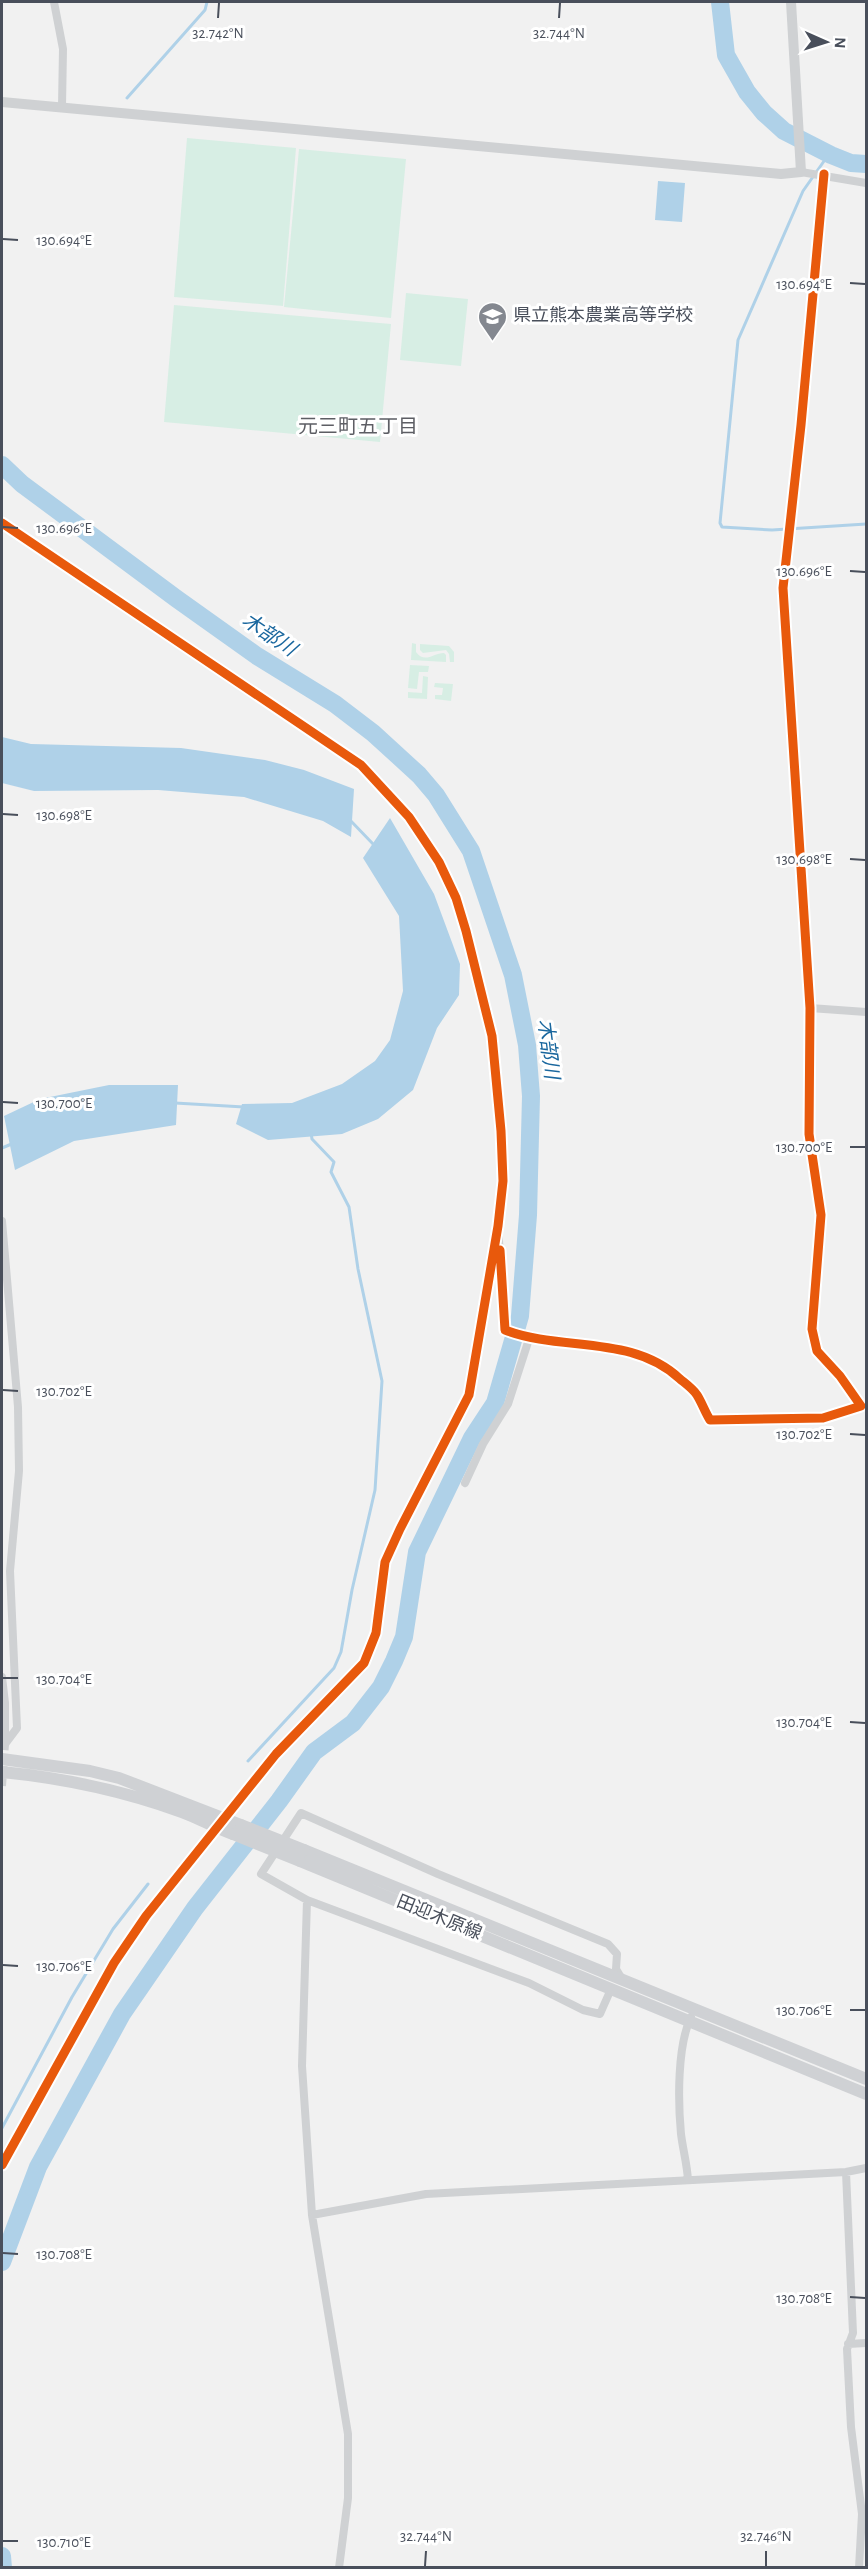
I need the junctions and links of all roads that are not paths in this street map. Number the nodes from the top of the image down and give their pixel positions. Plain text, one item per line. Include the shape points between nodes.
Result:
1 (54, 2) edge
2 (791, 2) edge
3 (2, 102) edge
4 (62, 106) junction
5 (801, 172) junction
6 (824, 174) junction
7 (867, 183) edge
8 (2, 523) edge
9 (810, 1008) junction
10 (867, 1012) edge
11 (2, 1221) edge
12 (498, 1226) junction
13 (526, 1338) junction
14 (465, 1483) dead end
15 (2, 1677) edge
16 (2, 1759) edge
17 (2, 1772) edge
18 (221, 1823) junction
19 (302, 1855) junction
20 (307, 1900) junction
21 (622, 1979) junction
22 (610, 1989) junction
23 (695, 2009) junction
24 (689, 2021) junction
25 (867, 2079) edge
26 (867, 2094) edge
27 (2, 2165) edge
28 (867, 2168) edge
29 (846, 2172) junction
30 (688, 2180) junction
31 (312, 2215) junction
32 (867, 2343) edge
33 (848, 2344) junction
34 (864, 2513) edge
35 (339, 2568) edge
36 (859, 2568) edge

1 - 4 street via 63,49
2 - 5 street
3 - 4 street
4 - 5 street via 781,174
5 - 6 street
6 - 7 street
6 - 9 street via 783,588
8 - 12 street via 361,765 426,840 456,898 492,1036 503,1181
9 - 10 street
9 - 13 street via 808,1134 821,1215 812,1329 817,1351 861,1406 823,1418 710,1420 696,1394 668,1368 648,1357 596,1344
11 - 15 street via 19,1471 10,1571 17,1728 5,1744
12 - 13 street via 505,1330
12 - 18 street via 469,1395 385,1562 376,1632 364,1663 276,1754
13 - 14 street via 508,1404
16 - 18 main road, 田迎木原線 via 119,1778
17 - 18 main road, 田迎木原線 via 109,1790
18 - 19 main road, 田迎木原線, bridge
18 - 27 street via 146,1916 114,1963
19 - 21 main road, 田迎木原線
19 - 22 main road, 田迎木原線
20 - 21 street via 261,1874 301,1813 608,1944 617,1954 616,1969
20 - 22 street via 529,1983 583,2010 600,2014
20 - 31 street via 302,2066
21 - 23 main road, 田迎木原線
22 - 24 main road, 田迎木原線
23 - 24 street
23 - 25 main road, 田迎木原線
24 - 26 main road, 田迎木原線
24 - 30 street via 682,2055 680,2106
28 - 29 street
29 - 30 street
29 - 33 street via 853,2333
30 - 31 street via 426,2194
31 - 35 street via 348,2434 348,2498
32 - 33 street
33 - 34 street via 851,2427
34 - 36 street

